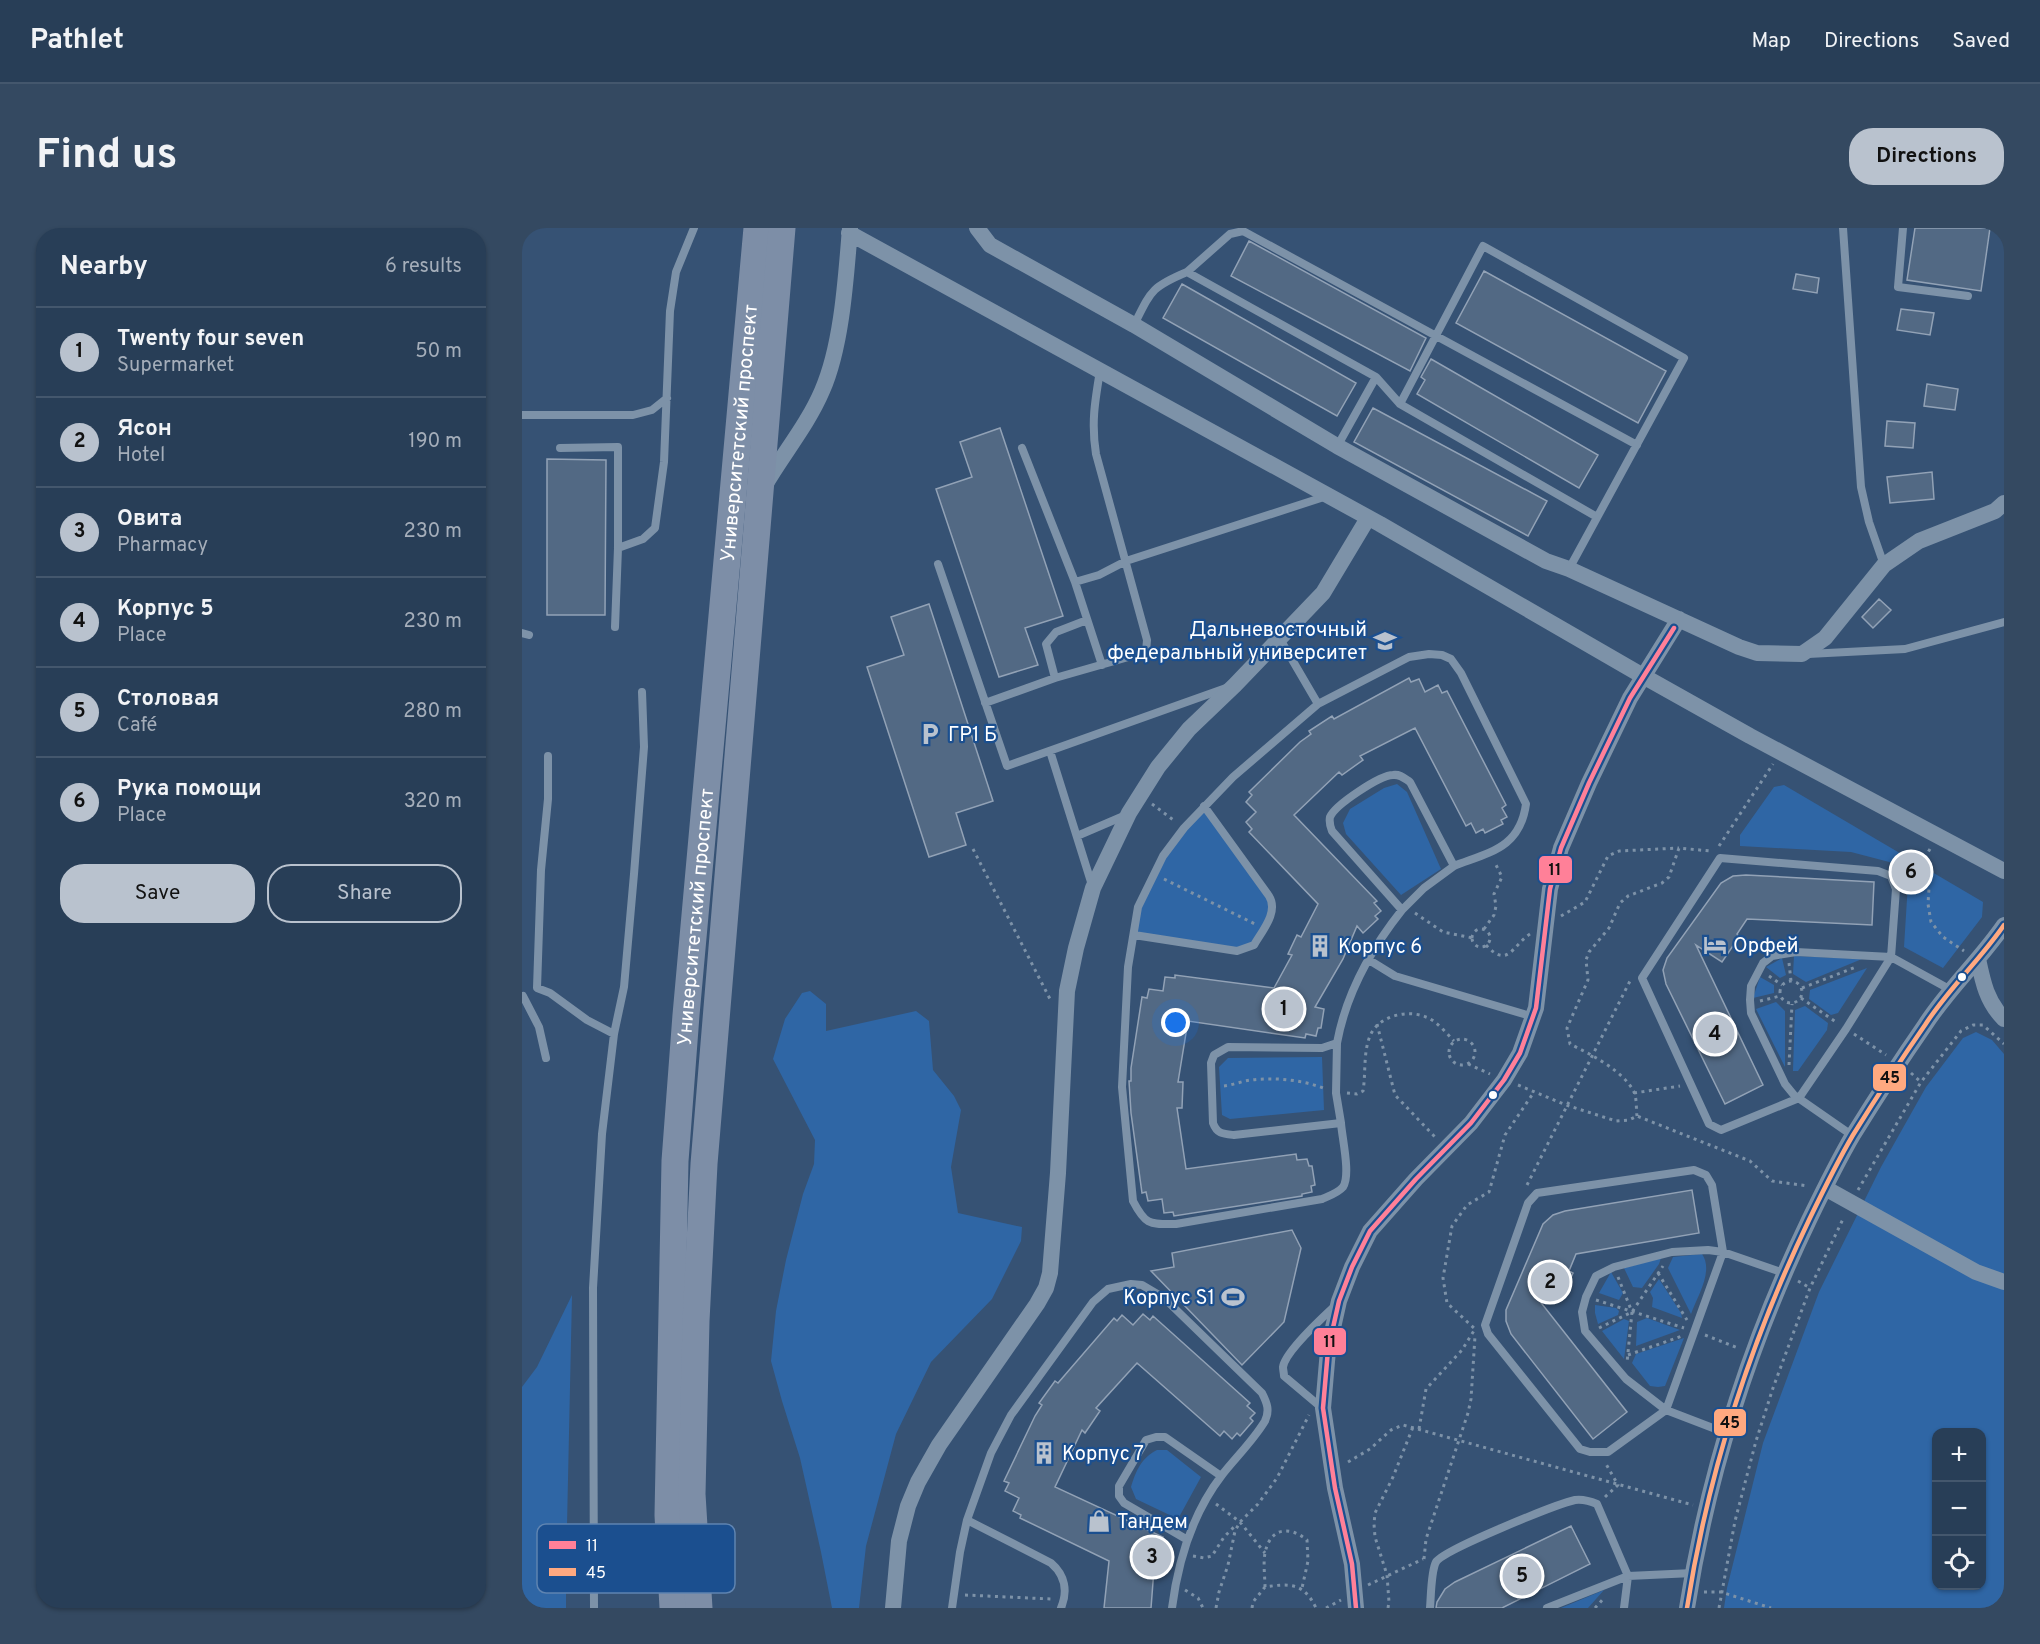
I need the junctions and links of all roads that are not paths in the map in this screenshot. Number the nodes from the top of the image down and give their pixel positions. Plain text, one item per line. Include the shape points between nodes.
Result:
1 (694, 228) edge
2 (757, 228) edge
3 (782, 228) edge
4 (977, 228) edge
5 (1843, 228) edge
6 (1904, 228) edge
7 (850, 231) edge
8 (1188, 272) junction
9 (1968, 296) dead end
10 (1134, 325) junction
11 (1437, 336) junction
12 (1100, 370) junction
13 (1376, 377) junction
14 (667, 398) junction
15 (1400, 404) junction
16 (522, 415) edge
17 (1338, 445) junction
18 (1636, 445) junction
19 (560, 448) dead end
20 (1022, 448) dead end
21 (733, 491) junction
22 (760, 493) junction
23 (1328, 495) junction
24 (2004, 503) edge
25 (1597, 517) junction
26 (1368, 518) junction
27 (618, 548) junction
28 (1126, 561) junction
29 (938, 564) dead end
30 (1884, 565) junction
31 (1569, 569) junction
32 (1075, 582) junction
33 (1679, 619) junction
34 (1087, 620) junction
35 (2004, 622) edge
36 (615, 627) dead end
37 (1280, 639) junction
38 (1802, 654) junction
39 (1102, 665) junction
40 (1643, 676) junction
41 (1055, 678) junction
42 (1235, 685) junction
43 (642, 692) dead end
44 (985, 702) junction
45 (1318, 704) junction
46 (1050, 751) junction
47 (548, 756) dead end
48 (1204, 806) junction
49 (1129, 813) junction
50 (1077, 836) junction
51 (1454, 866) junction
52 (2004, 871) edge
53 (1093, 888) junction
54 (1404, 908) junction
55 (2004, 926) edge
56 (1134, 935) junction
57 (1891, 957) junction
58 (1978, 959) junction
59 (1369, 960) junction
60 (537, 988) junction
61 (1952, 990) junction
62 (522, 996) edge
63 (1535, 1017) junction
64 (2004, 1019) edge
65 (614, 1034) junction
66 (1337, 1043) junction
67 (546, 1058) dead end
68 (1799, 1098) junction
69 (1341, 1124) junction
70 (1853, 1136) junction
71 (1825, 1188) junction
72 (1723, 1252) junction
73 (1784, 1273) junction
74 (2004, 1282) edge
75 (1339, 1301) junction
76 (1318, 1405) junction
77 (1666, 1410) junction
78 (1726, 1433) junction
79 (1221, 1476) junction
80 (967, 1520) junction
81 (594, 1524) edge
82 (668, 1524) edge
83 (694, 1524) edge
84 (1186, 1539) junction
85 (1693, 1573) junction
86 (1628, 1576) junction
87 (594, 1593) edge
88 (698, 1593) edge
89 (1356, 1600) edge
90 (1062, 1604) edge
91 (594, 1608) edge
92 (699, 1608) edge
93 (893, 1608) edge
94 (952, 1608) edge
95 (1172, 1608) edge
96 (1430, 1608) edge
97 (1547, 1608) edge
98 (1624, 1608) edge
99 (1687, 1608) edge

1 - 14 lane via 676,272 670,311
2 - 21 main road, Университетский проспект
3 - 22 main road, Университетский проспект
4 - 10 street via 990,245
5 - 30 lane via 1861,487
6 - 9 lane via 1898,287
7 - 12 street
7 - 22 street via 838,337 823,390
8 - 10 lane via 1154,288
8 - 11 lane via 1230,234 1243,231
8 - 13 lane
10 - 17 street
11 - 15 lane
11 - 18 lane
11 - 18 lane via 1483,246 1684,358
12 - 23 street
12 - 28 lane via 1093,433
13 - 15 lane
13 - 17 lane
14 - 16 lane via 652,410 633,415
14 - 27 lane via 656,528 643,539
15 - 25 lane
17 - 31 street via 1546,561
18 - 25 lane
19 - 27 lane via 618,447
20 - 32 lane
21 - 22 main road
21 - 82 main road, Университетский проспект via 675,1161
22 - 83 main road, Университетский проспект via 704,1164 696,1322
23 - 26 street
23 - 28 lane
24 - 30 street via 1995,511 1919,541
25 - 31 lane
26 - 37 street via 1323,593
26 - 40 street
27 - 36 lane
28 - 32 lane
28 - 39 lane via 1147,640 1146,652
29 - 44 lane
30 - 38 street via 1826,638
31 - 33 street
32 - 34 lane
33 - 38 street via 1757,653
33 - 40 street
34 - 39 lane
34 - 41 lane via 1056,632 1046,644
35 - 38 lane via 1905,649
37 - 42 street
37 - 45 lane
39 - 41 lane
40 - 52 street
40 - 63 street via 1561,848 1550,889
41 - 44 lane
42 - 46 lane
42 - 49 street via 1189,729
43 - 65 lane via 644,747 634,874 624,987
44 - 46 lane via 1007,766
45 - 48 lane
45 - 51 lane via 1409,657 1429,654 1451,659 1526,804 1524,821 1509,842
46 - 50 lane
47 - 60 lane
48 - 56 lane via 1163,856 1138,907
48 - 56 lane via 1274,903 1264,928 1254,945 1237,951
49 - 50 lane
49 - 53 street
50 - 53 lane
51 - 54 lane
51 - 54 lane via 1410,782 1401,776 1391,774 1380,779 1337,806 1329,823 1332,831
53 - 93 street via 1067,991 1058,1173 1046,1288 918,1482 899,1541
54 - 59 lane via 1384,932
55 - 58 street
56 - 69 lane via 1128,967 1122,1087 1133,1201 1142,1218 1154,1224 1176,1224 1335,1194 1344,1186 1347,1173
57 - 61 lane
57 - 68 lane
57 - 68 lane via 1788,952 1763,963 1751,986 1751,1013 1785,1084
57 - 68 lane via 1896,889 1891,876 1878,871 1720,858 1641,978 1709,1125 1721,1130
58 - 61 street
58 - 64 street via 1990,1002
59 - 63 lane via 1401,978
59 - 66 lane via 1345,1011
60 - 62 lane
60 - 65 lane
61 - 70 street via 1926,1022
62 - 67 lane via 539,1027
63 - 75 street via 1504,1080 1471,1123 1370,1231
65 - 81 lane via 593,1288
66 - 69 lane via 1336,1093
66 - 69 lane via 1322,1048 1219,1050 1211,1063 1213,1123 1221,1134 1234,1135
68 - 70 lane
70 - 71 street
71 - 73 street
71 - 74 street via 1976,1272
72 - 73 lane
72 - 77 lane
72 - 77 lane via 1672,1252 1614,1267 1596,1276 1586,1297 1582,1312 1586,1334 1626,1379
72 - 77 lane via 1712,1185 1706,1175 1694,1170 1537,1193 1528,1203 1485,1325 1488,1334 1580,1449 1608,1452
73 - 78 street
75 - 76 street
75 - 76 lane via 1304,1337 1283,1366 1284,1376
76 - 89 street
77 - 78 lane
78 - 85 street
79 - 80 lane via 1269,1414 1262,1393 1164,1298 1143,1285 1120,1285 1108,1289 1093,1302 1011,1415 991,1453
79 - 84 lane
79 - 84 lane via 1165,1437 1156,1437 1146,1440 1119,1486 1124,1503
80 - 90 lane via 1051,1563 1064,1580
80 - 94 lane
84 - 95 lane
85 - 86 lane
85 - 99 street
86 - 96 lane via 1597,1504 1575,1500 1446,1553 1436,1562
86 - 97 lane
86 - 98 lane
87 - 91 lane
88 - 92 main road, Университетский проспект

